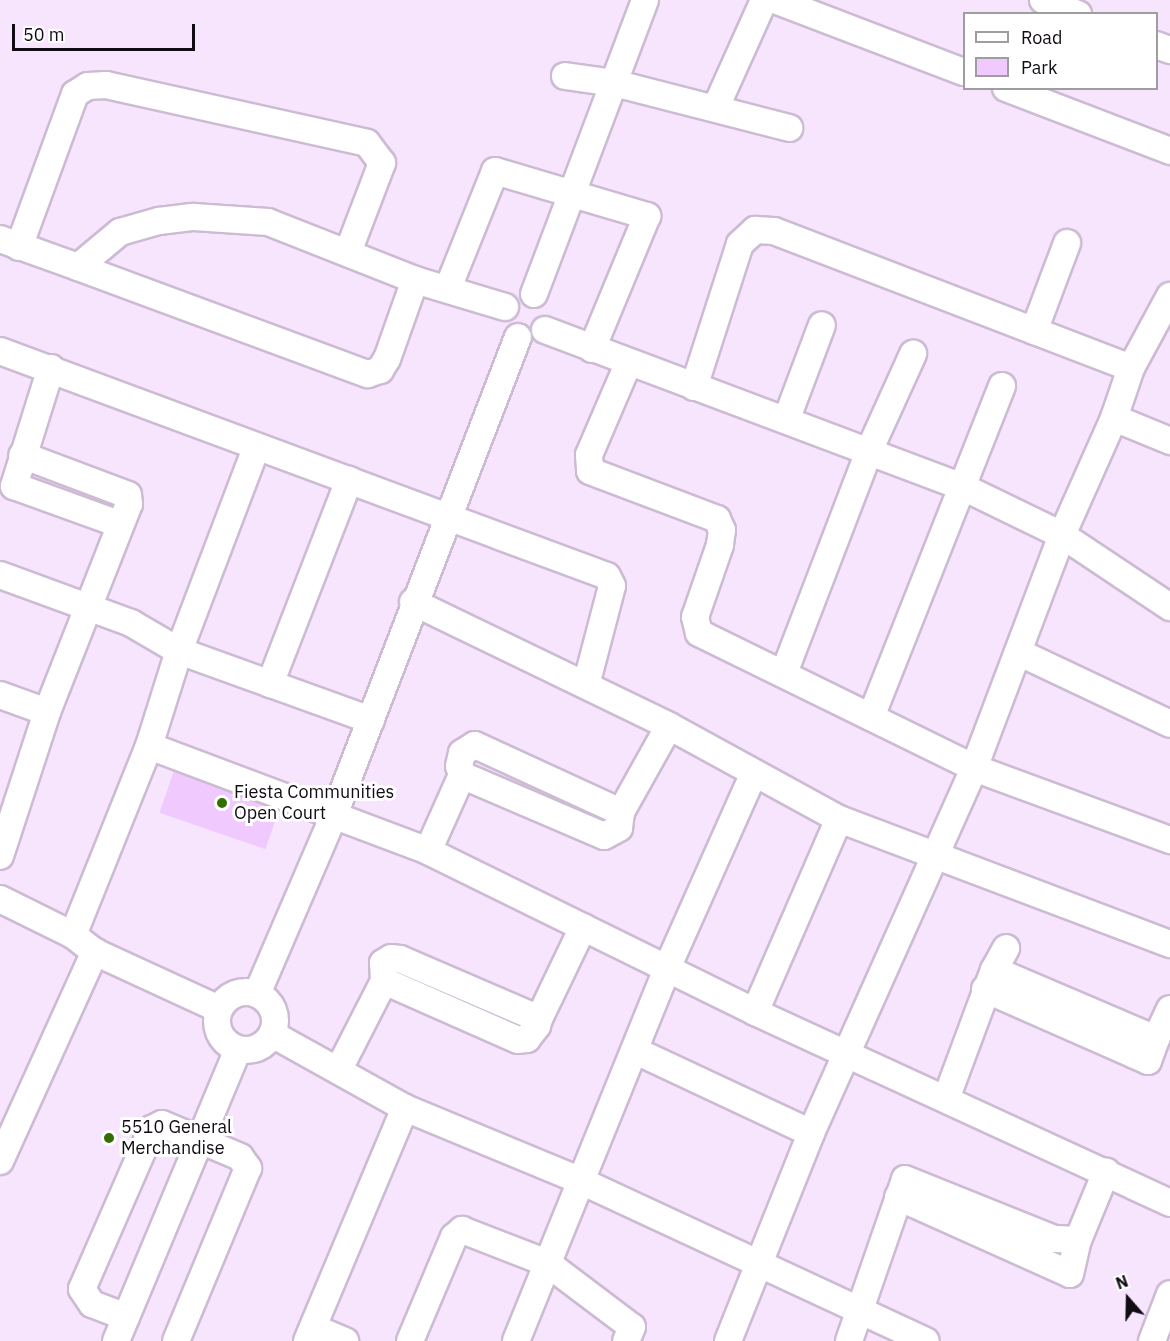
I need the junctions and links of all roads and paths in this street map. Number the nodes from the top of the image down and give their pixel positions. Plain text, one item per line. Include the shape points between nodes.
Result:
1 (645, 0) edge
2 (764, 0) edge
3 (775, 0) edge
4 (1043, 0) edge
5 (1073, 12) edge
6 (963, 72) edge
7 (565, 76) dead end
8 (615, 83) junction
9 (1011, 90) edge
10 (716, 107) junction
11 (789, 128) dead end
12 (1170, 151) edge
13 (572, 195) junction
14 (10, 243) edge
15 (1067, 243) dead end
16 (348, 252) junction
17 (78, 267) junction
18 (416, 280) junction
19 (448, 288) junction
20 (534, 294) junction
21 (1170, 296) edge
22 (505, 307) junction
23 (822, 325) dead end
24 (545, 330) junction
25 (1034, 331) junction
26 (518, 338) junction
27 (592, 349) junction
28 (0, 351) edge
29 (912, 354) dead end
30 (628, 364) junction
31 (51, 368) junction
32 (1131, 368) junction
33 (1002, 386) dead end
34 (694, 387) junction
35 (787, 418) junction
36 (1114, 418) junction
37 (1170, 441) edge
38 (256, 448) junction
39 (870, 451) junction
40 (22, 455) junction
41 (349, 480) junction
42 (963, 487) junction
43 (447, 514) junction
44 (119, 524) junction
45 (1062, 535) junction
46 (0, 575) edge
47 (413, 602) junction
48 (86, 606) junction
49 (1170, 607) edge
50 (179, 651) junction
51 (1018, 652) junction
52 (784, 673) junction
53 (270, 684) junction
54 (586, 684) junction
55 (0, 695) edge
56 (47, 712) junction
57 (871, 717) junction
58 (371, 720) junction
59 (1170, 724) edge
60 (669, 726) junction
61 (149, 746) junction
62 (974, 768) junction
63 (753, 775) junction
64 (8, 801) edge
65 (334, 815) junction
66 (839, 819) junction
67 (1170, 840) edge
68 (428, 851) junction
69 (0, 856) edge
70 (932, 857) junction
71 (0, 899) edge
72 (583, 927) junction
73 (73, 936) junction
74 (1170, 944) edge
75 (95, 952) junction
76 (668, 966) junction
77 (257, 994) junction
78 (219, 1009) junction
79 (1170, 1009) edge
80 (755, 1012) junction
81 (272, 1034) junction
82 (238, 1049) junction
83 (636, 1051) junction
84 (848, 1055) junction
85 (339, 1069) junction
86 (946, 1099) junction
87 (405, 1107) junction
88 (811, 1133) junction
89 (201, 1142) junction
90 (0, 1161) edge
91 (1106, 1172) junction
92 (581, 1181) junction
93 (898, 1197) junction
94 (1170, 1203) edge
95 (1078, 1240) junction
96 (759, 1262) junction
97 (548, 1263) junction
98 (1170, 1294) edge
99 (859, 1310) junction
100 (121, 1334) edge
101 (310, 1335) edge
102 (176, 1341) edge
103 (345, 1341) edge
104 (410, 1341) edge
105 (516, 1341) edge
106 (626, 1341) edge
107 (728, 1341) edge
108 (849, 1341) edge
109 (926, 1341) edge
110 (1152, 1341) edge

1 - 8 street
2 - 10 street
3 - 6 street
4 - 5 street
7 - 8 street
8 - 10 street
8 - 13 street
9 - 12 street
10 - 11 street
13 - 19 street via 484,169
13 - 20 street
13 - 27 street via 647,216
14 - 16 street via 75,94 88,86 106,85 367,143 382,163
14 - 17 street
15 - 25 street
16 - 17 street via 268,222 194,217 159,220 120,232
16 - 18 street
17 - 18 street via 368,374 380,370 387,359
18 - 19 street
19 - 22 street
20 - 22 street via 514,296
20 - 24 street via 543,298 550,312
21 - 32 street
22 - 26 street via 504,322
23 - 35 street
24 - 26 street via 535,338
24 - 27 street
25 - 32 street
25 - 34 street via 774,231 755,230 740,244
26 - 43 street
27 - 30 street
28 - 31 street
29 - 39 street
30 - 34 street
30 - 52 street via 589,455 590,471 717,519 722,530 720,545 695,617 699,633
31 - 38 street
31 - 40 street
32 - 36 street
33 - 42 street
34 - 35 street
35 - 39 street
36 - 37 street
36 - 45 street
38 - 41 street
38 - 50 street
39 - 42 street
39 - 52 street
40 - 44 street via 14,486
40 - 44 street via 128,495 129,504
41 - 43 street
41 - 53 street
42 - 45 street
42 - 57 street
43 - 47 street
43 - 54 street via 607,576 612,586
44 - 48 street
45 - 49 street
45 - 51 street
46 - 48 street
47 - 54 street
47 - 58 street
48 - 50 street via 130,623
48 - 56 street
50 - 53 street
50 - 61 street
51 - 59 street
51 - 62 street
52 - 57 street
53 - 58 street
54 - 60 street
55 - 56 street
56 - 64 street
57 - 62 street
58 - 65 street
60 - 63 street
60 - 68 street via 621,812 475,746 462,753 462,775
61 - 65 street
61 - 73 street
62 - 67 street
62 - 70 street
63 - 66 street
63 - 76 street
64 - 69 street
65 - 68 street
65 - 77 street
66 - 70 street
66 - 80 street
68 - 72 street
70 - 74 street
70 - 84 street
71 - 73 street
72 - 76 street
72 - 85 street via 531,1035 518,1040 384,981
73 - 75 street
75 - 78 street
75 - 90 street
76 - 80 street
76 - 83 street
77 - 78 street via 241,992 226,999
77 - 81 street via 265,999 275,1016
78 - 82 street via 220,1034 228,1045
79 - 86 street via 1148,1061 995,969
80 - 84 street
81 - 82 street via 259,1047
81 - 85 street
82 - 89 street
83 - 88 street
83 - 92 street
84 - 86 street
84 - 88 street
85 - 87 street
86 - 91 street
87 - 92 street
87 - 101 street
88 - 96 street
89 - 100 street
89 - 100 street via 162,1124 152,1129 82,1289
89 - 102 street via 240,1157 248,1168
91 - 94 street
91 - 95 street
92 - 96 street
92 - 97 street
93 - 95 street via 905,1179 1054,1239
93 - 95 street via 1070,1274
93 - 99 street
96 - 99 street
96 - 107 street
97 - 104 street via 466,1230 458,1231
97 - 105 street
97 - 106 street via 632,1327
98 - 110 street
99 - 108 street
99 - 109 street
101 - 103 street

